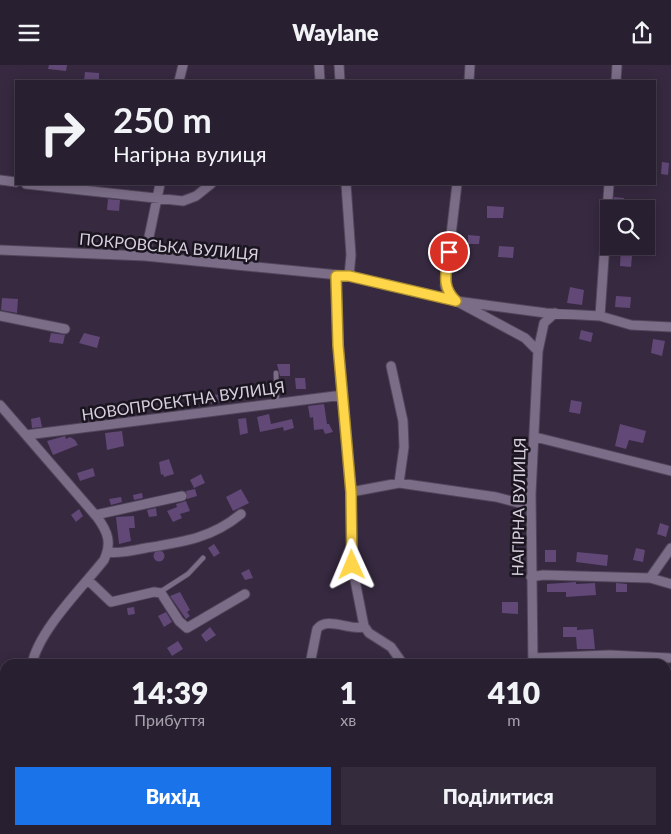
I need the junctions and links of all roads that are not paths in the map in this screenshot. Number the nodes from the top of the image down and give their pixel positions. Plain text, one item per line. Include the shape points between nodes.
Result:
1 (183, 65) edge
2 (319, 65) edge
3 (339, 65) edge
4 (470, 65) edge
5 (617, 65) edge
6 (179, 80) edge
7 (320, 80) edge
8 (340, 80) edge
9 (469, 80) edge
10 (616, 80) edge
11 (0, 180) edge
12 (15, 182) edge
13 (35, 185) edge
14 (160, 185) edge
15 (210, 185) edge
16 (346, 185) edge
17 (457, 185) edge
18 (609, 185) edge
19 (157, 199) junction
20 (0, 250) edge
21 (146, 256) junction
22 (336, 276) junction
23 (349, 276) junction
24 (456, 301) junction
25 (555, 313) junction
26 (0, 316) edge
27 (600, 316) junction
28 (671, 327) edge
29 (66, 329) dead end
30 (538, 351) junction
31 (391, 366) dead end
32 (276, 373) dead end
33 (343, 395) junction
34 (277, 403) junction
35 (0, 405) edge
36 (26, 435) junction
37 (535, 437) junction
38 (671, 471) edge
39 (399, 483) junction
40 (351, 492) junction
41 (182, 496) dead end
42 (531, 506) junction
43 (241, 513) dead end
44 (95, 515) junction
45 (671, 548) edge
46 (107, 552) junction
47 (204, 558) dead end
48 (531, 577) junction
49 (650, 578) junction
50 (88, 580) junction
51 (671, 584) edge
52 (160, 592) junction
53 (246, 594) dead end
54 (364, 627) junction
55 (669, 658) dead end
56 (33, 659) edge
57 (311, 659) edge
58 (397, 659) edge
59 (533, 659) edge
60 (559, 659) edge

1 - 6 street
2 - 7 street
3 - 8 street
4 - 9 street
5 - 10 street
11 - 12 street
13 - 19 street
14 - 19 street
15 - 19 street via 188,200
16 - 23 street via 351,255
17 - 24 street via 445,286
18 - 27 street
19 - 21 street
20 - 21 street, ПОКРОВСЬКА ВУЛИЦЯ
21 - 22 street, ПОКРОВСЬКА ВУЛИЦЯ
22 - 23 street
22 - 33 street
23 - 24 street
24 - 25 street
24 - 30 street via 525,338
25 - 27 street
25 - 30 street, НАГІРНА ВУЛИЦЯ via 544,323
26 - 29 street
27 - 28 street via 631,325
30 - 37 street, НАГІРНА ВУЛИЦЯ
31 - 39 street via 403,421 404,447
32 - 34 lane
33 - 34 street, НОВОПРОЕКТНА ВУЛИЦЯ
33 - 40 street
34 - 36 street, НОВОПРОЕКТНА ВУЛИЦЯ
35 - 36 street
36 - 44 street
37 - 38 street
37 - 42 street, НАГІРНА ВУЛИЦЯ
39 - 40 street
39 - 42 street
40 - 54 street via 352,565
41 - 44 street
42 - 48 street, НАГІРНА ВУЛИЦЯ
43 - 46 street via 226,527 190,541 120,553
44 - 46 street via 108,537
45 - 49 street
46 - 50 street
47 - 52 lane via 188,575
48 - 49 street
48 - 59 street, НАГІРНА ВУЛИЦЯ
49 - 51 street
50 - 52 street via 111,603
50 - 56 street via 42,637
52 - 53 street via 187,628
54 - 57 street via 351,629 327,623 320,625
54 - 58 street via 391,647
55 - 60 street via 610,655

